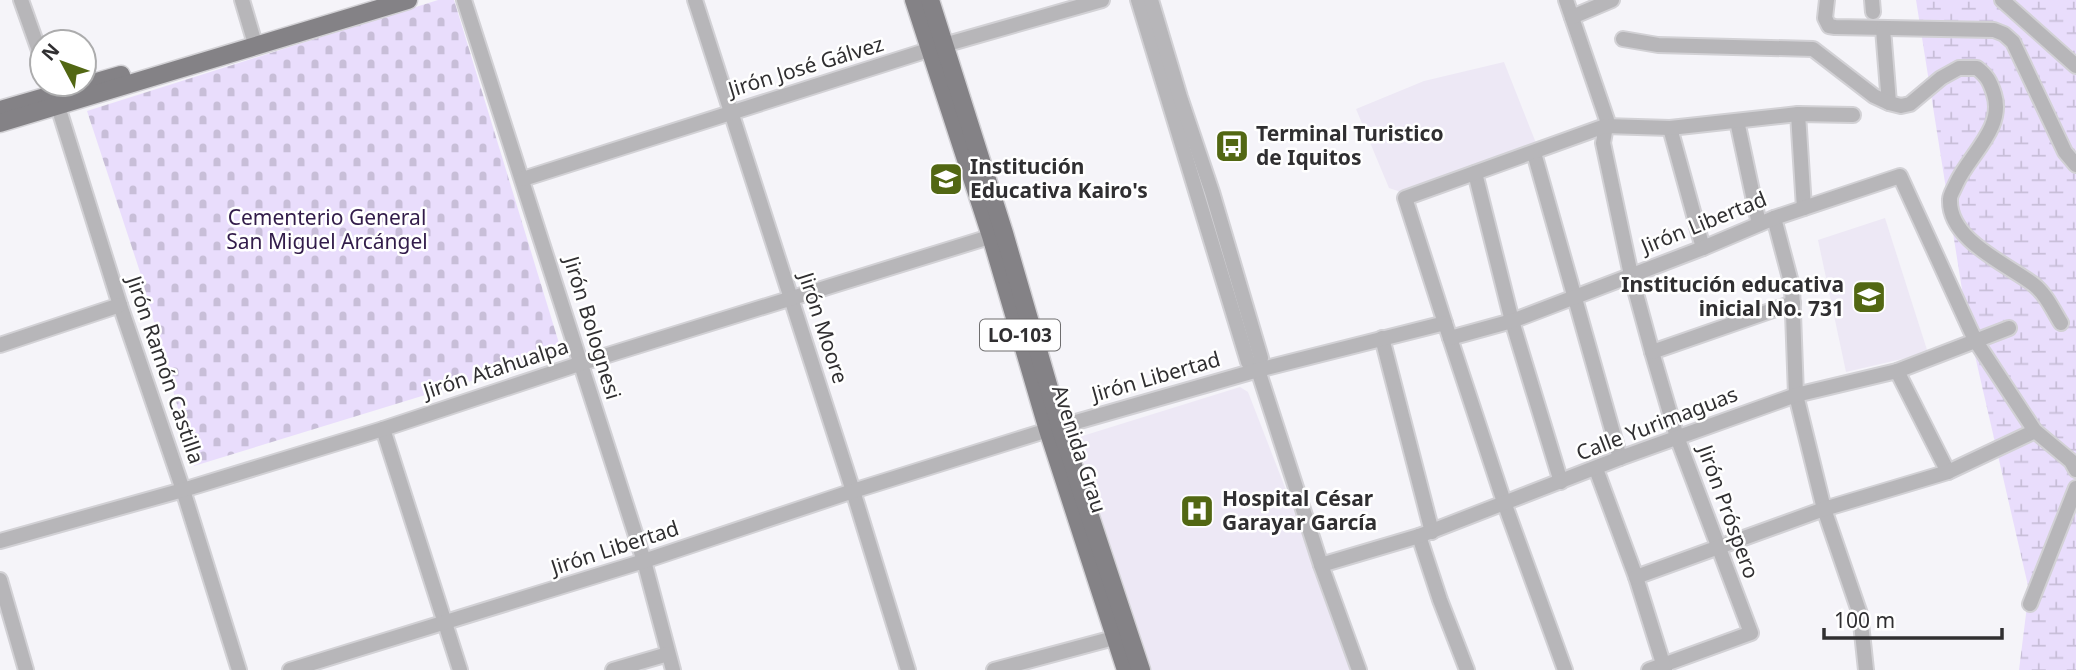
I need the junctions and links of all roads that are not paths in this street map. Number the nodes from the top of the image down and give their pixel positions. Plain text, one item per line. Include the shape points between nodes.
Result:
1 (21, 0) edge
2 (242, 0) edge
3 (368, 0) edge
4 (404, 0) edge
5 (464, 0) edge
6 (695, 0) edge
7 (914, 0) edge
8 (930, 0) edge
9 (1102, 0) edge
10 (1138, 0) edge
11 (1151, 0) edge
12 (1566, 0) edge
13 (1612, 0) edge
14 (1827, 0) edge
15 (2002, 0) edge
16 (1572, 17) junction
17 (31, 28) edge
18 (1882, 29) junction
19 (1623, 38) dead end
20 (255, 41) junction
21 (937, 48) junction
22 (2076, 66) edge
23 (98, 83) edge
24 (43, 98) edge
25 (48, 98) edge
26 (55, 98) edge
27 (1889, 103) junction
28 (0, 110) edge
29 (732, 113) junction
30 (1798, 114) junction
31 (1853, 115) dead end
32 (1737, 121) junction
33 (0, 124) edge
34 (1605, 126) junction
35 (1670, 128) junction
36 (1534, 152) junction
37 (2076, 165) edge
38 (1197, 166) junction
39 (1475, 173) junction
40 (523, 179) junction
41 (1804, 208) junction
42 (1774, 218) junction
43 (1759, 224) junction
44 (997, 235) junction
45 (1703, 248) junction
46 (1631, 275) junction
47 (1576, 297) junction
48 (791, 299) junction
49 (1793, 303) junction
50 (120, 306) junction
51 (1513, 321) junction
52 (1445, 323) junction
53 (2061, 323) dead end
54 (2010, 328) dead end
55 (1382, 338) junction
56 (1450, 338) junction
57 (1975, 340) junction
58 (0, 345) edge
59 (1652, 352) junction
60 (582, 363) junction
61 (1258, 370) junction
62 (1897, 371) junction
63 (1796, 395) junction
64 (1054, 428) junction
65 (383, 429) junction
66 (2035, 431) junction
67 (1678, 437) junction
68 (1620, 458) junction
69 (1596, 469) junction
70 (2076, 470) edge
71 (1948, 472) junction
72 (1561, 482) junction
73 (2076, 488) edge
74 (183, 490) junction
75 (853, 491) junction
76 (1505, 505) junction
77 (1824, 509) junction
78 (1426, 534) junction
79 (0, 541) edge
80 (1717, 548) junction
81 (644, 561) junction
82 (1321, 565) junction
83 (1636, 578) junction
84 (0, 580) edge
85 (2030, 604) dead end
86 (445, 623) junction
87 (1123, 635) junction
88 (668, 654) junction
89 (1659, 668) edge
90 (26, 670) edge
91 (239, 670) edge
92 (290, 670) edge
93 (460, 670) edge
94 (613, 670) edge
95 (673, 670) edge
96 (908, 670) edge
97 (994, 670) edge
98 (1126, 670) edge
99 (1141, 670) edge
100 (1359, 670) edge
101 (1467, 670) edge
102 (1565, 670) edge
103 (1866, 670) edge

1 - 17 street
2 - 20 street
3 - 20 main road
4 - 20 main road
5 - 40 street, Jirón Bolognesi
6 - 29 street, Jirón Moore
7 - 21 main road, Avenida Grau / LO-103
8 - 21 main road, Avenida Grau / LO-103
9 - 21 street, Jirón José Gálvez
10 - 38 street
11 - 38 street
12 - 16 street, Jirón Próspero
13 - 16 street
14 - 18 street via 1829,26
15 - 22 street
16 - 34 street, Jirón Próspero via 1607,120
18 - 27 street
18 - 37 street via 1994,30 2004,34 2012,42 2064,152
19 - 27 street via 1658,45 1814,49 1858,85
20 - 23 main road
21 - 29 street, Jirón José Gálvez
21 - 44 main road, Avenida Grau / LO-103
24 - 28 main road
25 - 33 main road
26 - 50 street, Jirón Ramón Castilla
27 - 53 street via 1910,104 1959,68 1977,68 1989,77 1997,102 1994,123 1960,174 1950,198 1954,217 1969,240 2035,285
29 - 40 street, Jirón José Gálvez
29 - 48 street, Jirón Moore
30 - 31 street
30 - 32 street
30 - 41 street
32 - 35 street
32 - 43 street
34 - 35 street
34 - 36 street
34 - 46 street, Jirón Próspero via 1602,143
35 - 45 street
36 - 39 street
36 - 47 street
38 - 61 street via 1248,362
39 - 51 street
39 - 52 street via 1405,198
40 - 60 street, Jirón Bolognesi
41 - 42 street, Jirón Libertad
41 - 57 street, Jirón Libertad via 1900,176
42 - 43 street, Jirón Libertad
42 - 49 street
43 - 45 street, Jirón Libertad
44 - 48 street, Jirón Atahualpa
44 - 64 main road, Avenida Grau / LO-103
45 - 46 street, Jirón Libertad
46 - 47 street, Jirón Libertad
46 - 59 street, Jirón Próspero
47 - 51 street, Jirón Libertad
47 - 68 street
48 - 60 street, Jirón Atahualpa
48 - 75 street, Jirón Moore
49 - 59 street
49 - 63 street
50 - 58 street
50 - 74 street, Jirón Ramón Castilla
51 - 56 street, Jirón Libertad
51 - 72 street
52 - 55 street, Jirón Libertad
52 - 56 street
54 - 57 street, Calle Yurimaguas
55 - 61 street, Jirón Libertad
55 - 78 street
56 - 76 street
57 - 62 street, Calle Yurimaguas
57 - 66 street
59 - 67 street, Jirón Próspero
60 - 65 street, Jirón Atahualpa
60 - 81 street, Jirón Bolognesi
61 - 64 street, Jirón Libertad
61 - 82 street
62 - 63 street, Calle Yurimaguas
62 - 71 street
63 - 67 street, Calle Yurimaguas
63 - 77 street
64 - 75 street, Jirón Libertad
64 - 87 main road, Avenida Grau / LO-103
65 - 74 street, Jirón Atahualpa
65 - 86 street
66 - 70 street
66 - 71 street
67 - 68 street, Calle Yurimaguas
67 - 80 street, Jirón Próspero
68 - 69 street, Calle Yurimaguas
69 - 72 street, Calle Yurimaguas
69 - 83 street
71 - 77 street
72 - 76 street, Calle Yurimaguas
73 - 85 street
74 - 79 street, Jirón Atahualpa
74 - 91 street, Jirón Ramón Castilla
75 - 81 street, Jirón Libertad
75 - 96 street, Jirón Moore
76 - 78 street, Calle Yurimaguas
76 - 102 street
77 - 80 street
77 - 103 street via 1860,614
78 - 82 street, Calle Yurimaguas
78 - 101 street via 1440,600
80 - 83 street
80 - 89 street, Jirón Próspero via 1751,633
81 - 86 street, Jirón Libertad
81 - 88 street, Jirón Bolognesi
82 - 100 street
83 - 89 street
84 - 90 street
86 - 92 street, Jirón Libertad
86 - 93 street
87 - 97 street
87 - 98 main road, Avenida Grau / LO-103
87 - 99 main road, Avenida Grau / LO-103
88 - 94 street
88 - 95 street, Jirón Bolognesi

